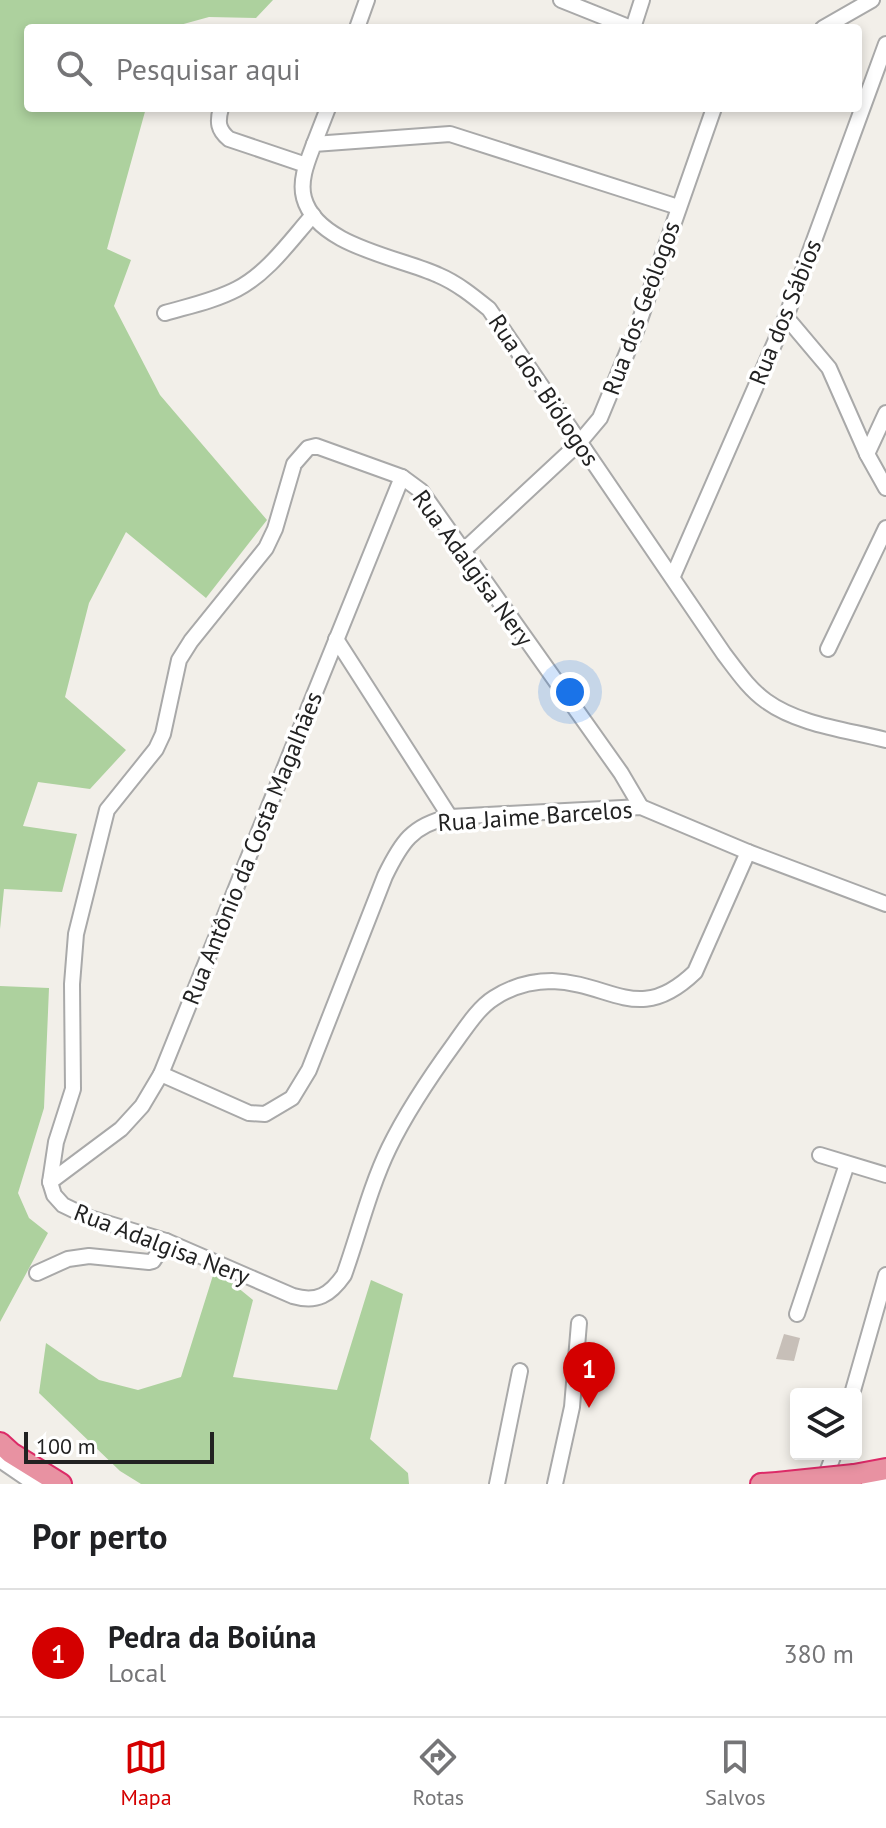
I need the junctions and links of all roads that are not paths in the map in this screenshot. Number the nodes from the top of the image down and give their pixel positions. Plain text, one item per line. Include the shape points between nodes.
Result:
1 (367, 0) edge
2 (561, 0) edge
3 (642, 0) edge
4 (872, 0) edge
5 (358, 24) edge
6 (622, 24) edge
7 (633, 24) edge
8 (830, 24) edge
9 (886, 44) edge
10 (862, 110) edge
11 (220, 112) edge
12 (326, 112) edge
13 (713, 112) edge
14 (861, 112) edge
15 (314, 144) junction
16 (306, 165) junction
17 (678, 207) junction
18 (313, 215) junction
19 (165, 313) dead end
20 (786, 317) junction
21 (886, 413) edge
22 (579, 443) junction
23 (867, 454) junction
24 (402, 477) junction
25 (886, 488) edge
26 (886, 528) edge
27 (463, 551) junction
28 (673, 576) junction
29 (336, 639) junction
30 (828, 649) dead end
31 (886, 740) edge
32 (641, 807) junction
33 (450, 817) junction
34 (748, 852) junction
35 (886, 904) edge
36 (161, 1074) junction
37 (820, 1155) dead end
38 (847, 1164) junction
39 (886, 1175) edge
40 (50, 1182) junction
41 (166, 1241) junction
42 (37, 1273) dead end
43 (886, 1275) edge
44 (797, 1314) dead end
45 (579, 1323) dead end
46 (520, 1371) dead end
47 (854, 1388) edge
48 (0, 1443) edge
49 (0, 1460) edge
50 (832, 1460) edge
51 (886, 1469) edge
52 (862, 1480) edge
53 (886, 1482) edge
54 (769, 1483) edge
55 (35, 1484) edge
56 (61, 1484) edge
57 (497, 1484) edge
58 (555, 1484) edge
59 (822, 1484) edge

1 - 5 street
2 - 6 street
3 - 7 street
4 - 8 street
9 - 10 street, Rua dos Sábios
11 - 16 street via 217,120 229,139
12 - 15 street
13 - 17 street, Rua dos Geólogos
14 - 20 street, Rua dos Sábios
15 - 16 street
15 - 17 street via 450,134
16 - 18 street via 304,198
17 - 22 street, Rua dos Geólogos via 605,407
18 - 19 street via 264,270 238,289
18 - 22 street, Rua dos Biólogos via 348,242 468,291 489,309
20 - 23 street via 829,368
20 - 28 street, Rua dos Sábios
21 - 23 street
22 - 27 street, Rua dos Geólogos
22 - 28 street, Rua dos Biólogos
23 - 25 street
24 - 27 street, Rua Adalgisa Nery via 431,502
24 - 29 street, Rua Antônio da Costa Magalhães
24 - 40 street, Rua Adalgisa Nery via 316,446 308,448 294,464 266,548 179,660 160,741 116,796 101,827 76,934 73,1089
26 - 30 street
27 - 32 street, Rua Adalgisa Nery
28 - 31 street, Rua dos Biólogos via 724,654 768,703 799,717
29 - 33 street
29 - 36 street, Rua Antônio da Costa Magalhães
32 - 33 street, Rua Jaime Barcelos
32 - 34 street, Rua Jaime Barcelos
33 - 36 street, Rua Jaime Barcelos via 417,828 400,846 309,1070 292,1098 265,1114 249,1113
34 - 35 street, Rua Jaime Barcelos
34 - 41 street, Rua Adalgisa Nery via 695,972 679,987 634,1001 576,985 533,982 492,999 420,1093 388,1150 344,1275 323,1297 309,1301 293,1296
36 - 40 street, Rua Antônio da Costa Magalhães via 121,1129
37 - 38 street
38 - 39 street
38 - 44 street
40 - 41 street, Rua Adalgisa Nery via 63,1205
41 - 42 street via 149,1262 89,1256
43 - 47 street
45 - 58 street via 572,1407
46 - 57 street
48 - 56 highway
49 - 55 street
50 - 59 street
51 - 52 highway
52 - 53 street
52 - 54 highway, bridge

